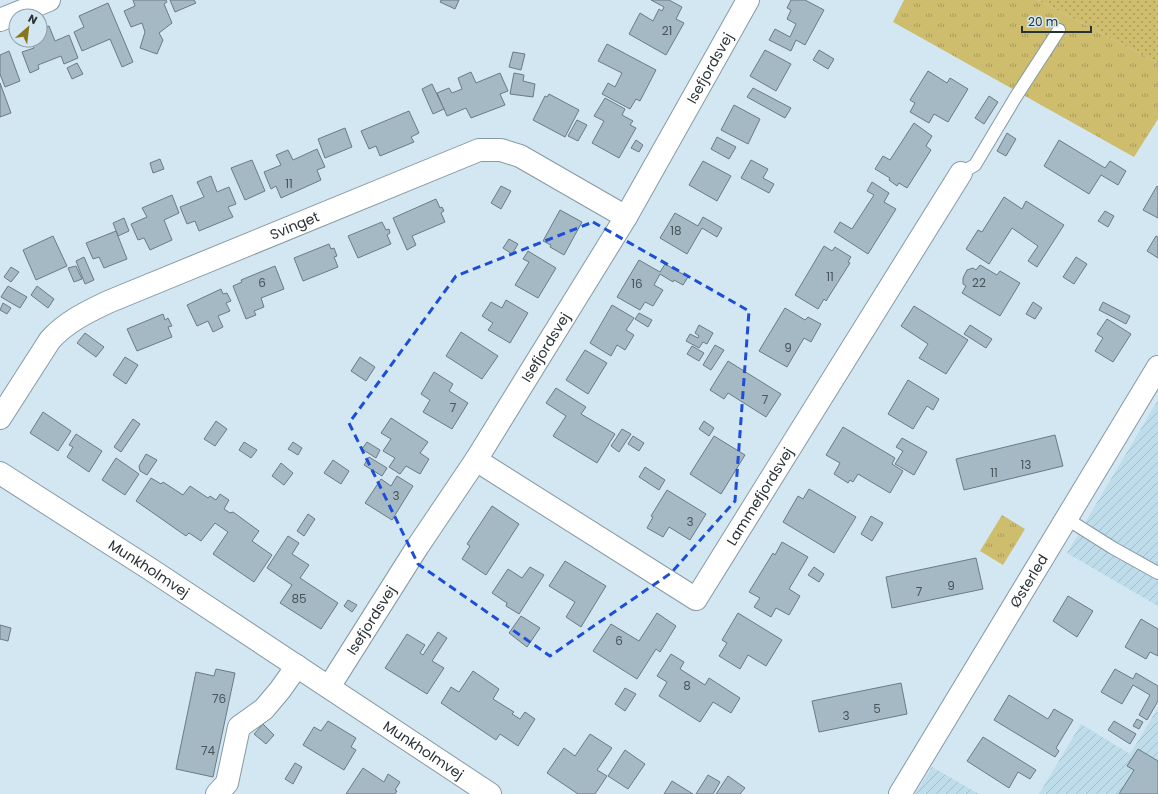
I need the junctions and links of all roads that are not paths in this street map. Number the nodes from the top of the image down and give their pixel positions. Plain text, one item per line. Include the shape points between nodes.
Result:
1 (49, 0) edge
2 (748, 0) edge
3 (0, 20) edge
4 (1059, 30) dead end
5 (961, 173) joint
6 (626, 217) junction
7 (1158, 367) edge
8 (0, 418) edge
9 (476, 460) junction
10 (0, 473) edge
11 (1067, 519) junction
12 (1158, 573) edge
13 (297, 666) junction
14 (329, 686) junction
15 (217, 794) edge
16 (490, 794) edge
17 (900, 794) edge

1 - 3 street
2 - 6 street, Isefjordsvej
4 - 5 lane via 975,166
5 - 9 street, Lammefjordsvej via 696,599
6 - 8 street, Svinget via 520,156 501,150 479,150 108,302 76,318 50,340
6 - 9 street, Isefjordsvej
7 - 11 street, Østerled
9 - 14 street, Isefjordsvej
10 - 13 street, Munkholmvej
11 - 12 lane
11 - 17 street, Østerled
13 - 14 street, Munkholmvej
13 - 15 street via 264,709 239,727 227,782
14 - 16 street, Munkholmvej

